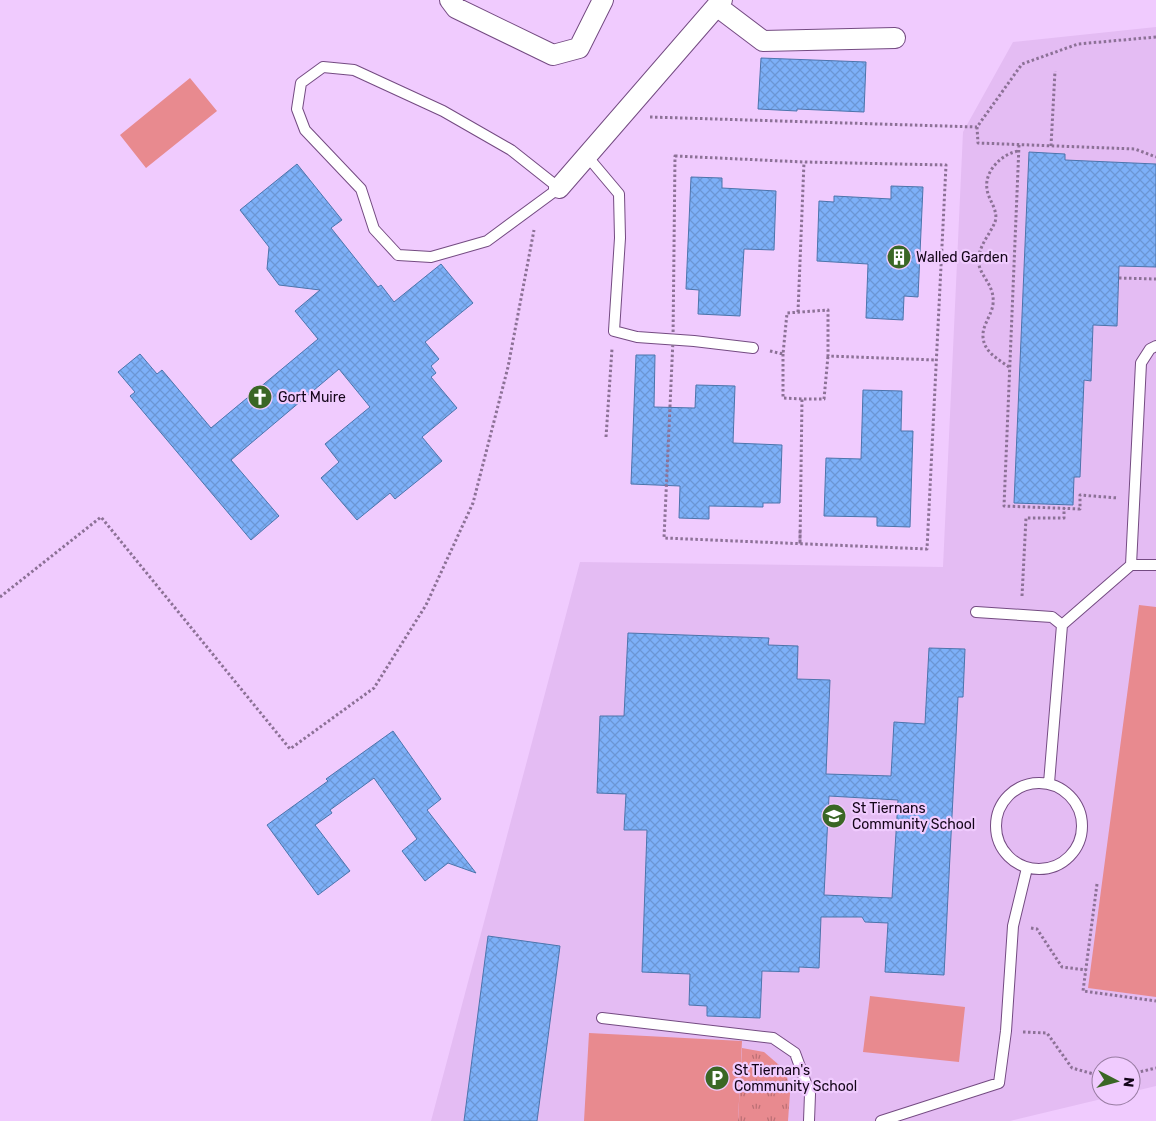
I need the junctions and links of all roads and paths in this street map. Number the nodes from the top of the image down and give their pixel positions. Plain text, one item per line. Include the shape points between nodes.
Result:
1 (450, 0) edge
2 (603, 0) edge
3 (720, 3) edge
4 (1156, 37) edge
5 (895, 38) dead end
6 (1055, 71) dead end
7 (622, 116) junction
8 (977, 127) junction
9 (1018, 145) junction
10 (1051, 146) junction
11 (1018, 150) junction
12 (587, 156) junction
13 (1156, 157) edge
14 (804, 162) junction
15 (559, 188) junction
16 (538, 203) junction
17 (1119, 278) dead end
18 (1156, 279) edge
19 (798, 312) junction
20 (673, 340) junction
21 (1156, 346) edge
22 (753, 348) joint
23 (612, 354) dead end
24 (783, 354) junction
25 (828, 356) junction
26 (936, 360) junction
27 (1010, 368) junction
28 (802, 400) junction
29 (606, 436) dead end
30 (1134, 498) junction
31 (1064, 508) junction
32 (800, 531) dead end
33 (800, 544) junction
34 (1131, 565) junction
35 (1156, 565) edge
36 (0, 597) edge
37 (976, 612) dead end
38 (1021, 614) junction
39 (1062, 625) junction
40 (1049, 783) junction
41 (1027, 868) junction
42 (1097, 884) dead end
43 (1013, 926) junction
44 (1086, 970) junction
45 (1156, 1001) edge
46 (602, 1018) dead end
47 (1006, 1031) junction
48 (1156, 1068) edge
49 (1141, 1072) edge
50 (1091, 1073) edge
51 (809, 1121) edge
52 (881, 1121) edge

1 - 2 street via 456,8 553,55 579,48
3 - 5 street via 763,41
3 - 7 street
4 - 8 path via 1078,44 1022,64
6 - 10 path
7 - 8 path
7 - 12 street
8 - 9 path via 978,143
9 - 10 path
9 - 11 path
10 - 13 path via 1135,149
11 - 27 path
11 - 27 path via 996,162 989,175 986,188 996,221 986,238 979,264 989,282 994,306 982,337 989,352
12 - 15 street
12 - 20 lane via 619,194 620,238 614,331
14 - 19 path
14 - 20 path via 675,156
14 - 26 path via 946,165
15 - 16 lane
15 - 16 lane via 511,150 443,111 354,70 323,67 301,83 297,109 305,130 361,189 374,229 398,255 431,257 487,241
16 - 36 path via 508,366 473,503 426,605 374,688 290,749 101,517
17 - 18 path
19 - 24 path via 787,313
19 - 25 path via 828,310
20 - 22 lane
20 - 33 path via 664,538
21 - 30 lane via 1150,349 1141,363
22 - 24 path
23 - 29 path
24 - 28 path via 783,398
25 - 26 path
25 - 28 path via 824,399
26 - 33 path via 927,549
27 - 31 path via 1004,506
28 - 33 path
30 - 31 path via 1080,495 1080,509
30 - 34 lane
31 - 38 path via 1064,518 1026,518
32 - 33 path
34 - 35 lane
34 - 39 lane
37 - 38 lane
38 - 39 lane via 1052,617
39 - 40 lane
40 - 41 lane via 1019,787 999,808 995,823 1003,851 1014,862
40 - 41 lane via 1062,789 1080,810 1081,838 1076,850 1054,867 1041,870
41 - 43 lane
42 - 44 path
43 - 44 path via 1037,929 1062,967
43 - 47 lane
44 - 45 path via 1083,991
46 - 51 lane via 773,1038 794,1053 810,1094
47 - 50 path via 1046,1033 1072,1068
47 - 52 lane via 999,1084
48 - 49 path

